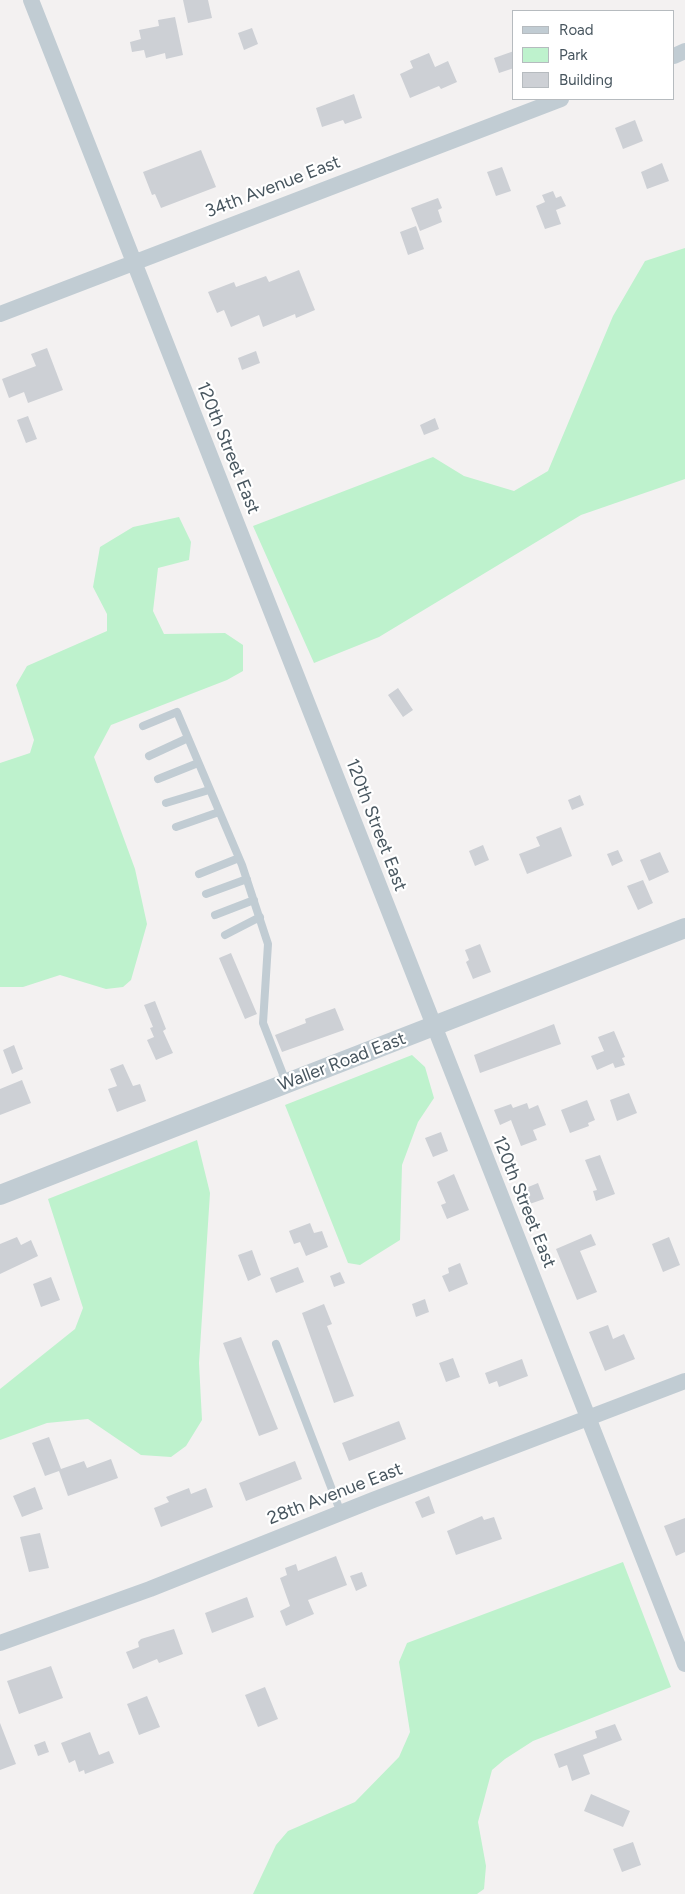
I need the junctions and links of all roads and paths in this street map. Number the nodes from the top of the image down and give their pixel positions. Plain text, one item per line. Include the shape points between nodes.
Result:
1 (31, 0) edge
2 (557, 100) edge
3 (133, 262) junction
4 (0, 314) edge
5 (142, 726) dead end
6 (188, 738) junction
7 (149, 756) dead end
8 (198, 763) junction
9 (158, 779) dead end
10 (209, 790) junction
11 (166, 803) dead end
12 (218, 812) junction
13 (176, 827) dead end
14 (239, 858) junction
15 (199, 874) dead end
16 (247, 879) junction
17 (206, 894) dead end
18 (254, 900) junction
19 (215, 915) dead end
20 (260, 917) junction
21 (685, 928) edge
22 (225, 935) dead end
23 (433, 1026) junction
24 (286, 1083) junction
25 (0, 1195) edge
26 (276, 1344) dead end
27 (685, 1381) edge
28 (589, 1418) junction
29 (341, 1512) junction
30 (0, 1643) edge
31 (685, 1664) edge

1 - 3 street, 120th Street East
2 - 3 street, 34th Avenue East
3 - 4 street, 34th Avenue East
3 - 23 street, 120th Street East
5 - 6 lane via 177,712
6 - 7 lane
6 - 8 lane
8 - 9 lane
8 - 10 lane
10 - 11 lane
10 - 12 lane
12 - 13 lane
12 - 14 lane
14 - 15 lane
14 - 16 lane
16 - 17 lane
16 - 18 lane
18 - 19 lane
18 - 20 lane
20 - 22 lane
20 - 24 lane via 268,944 263,1023
21 - 23 street, Waller Road East
23 - 24 street, Waller Road East
23 - 28 street, 120th Street East
24 - 25 street, Waller Road East
26 - 29 lane
27 - 28 street, 28th Avenue East
28 - 29 street, 28th Avenue East
28 - 31 street, 120th Street East
29 - 30 street, 28th Avenue East via 150,1589

